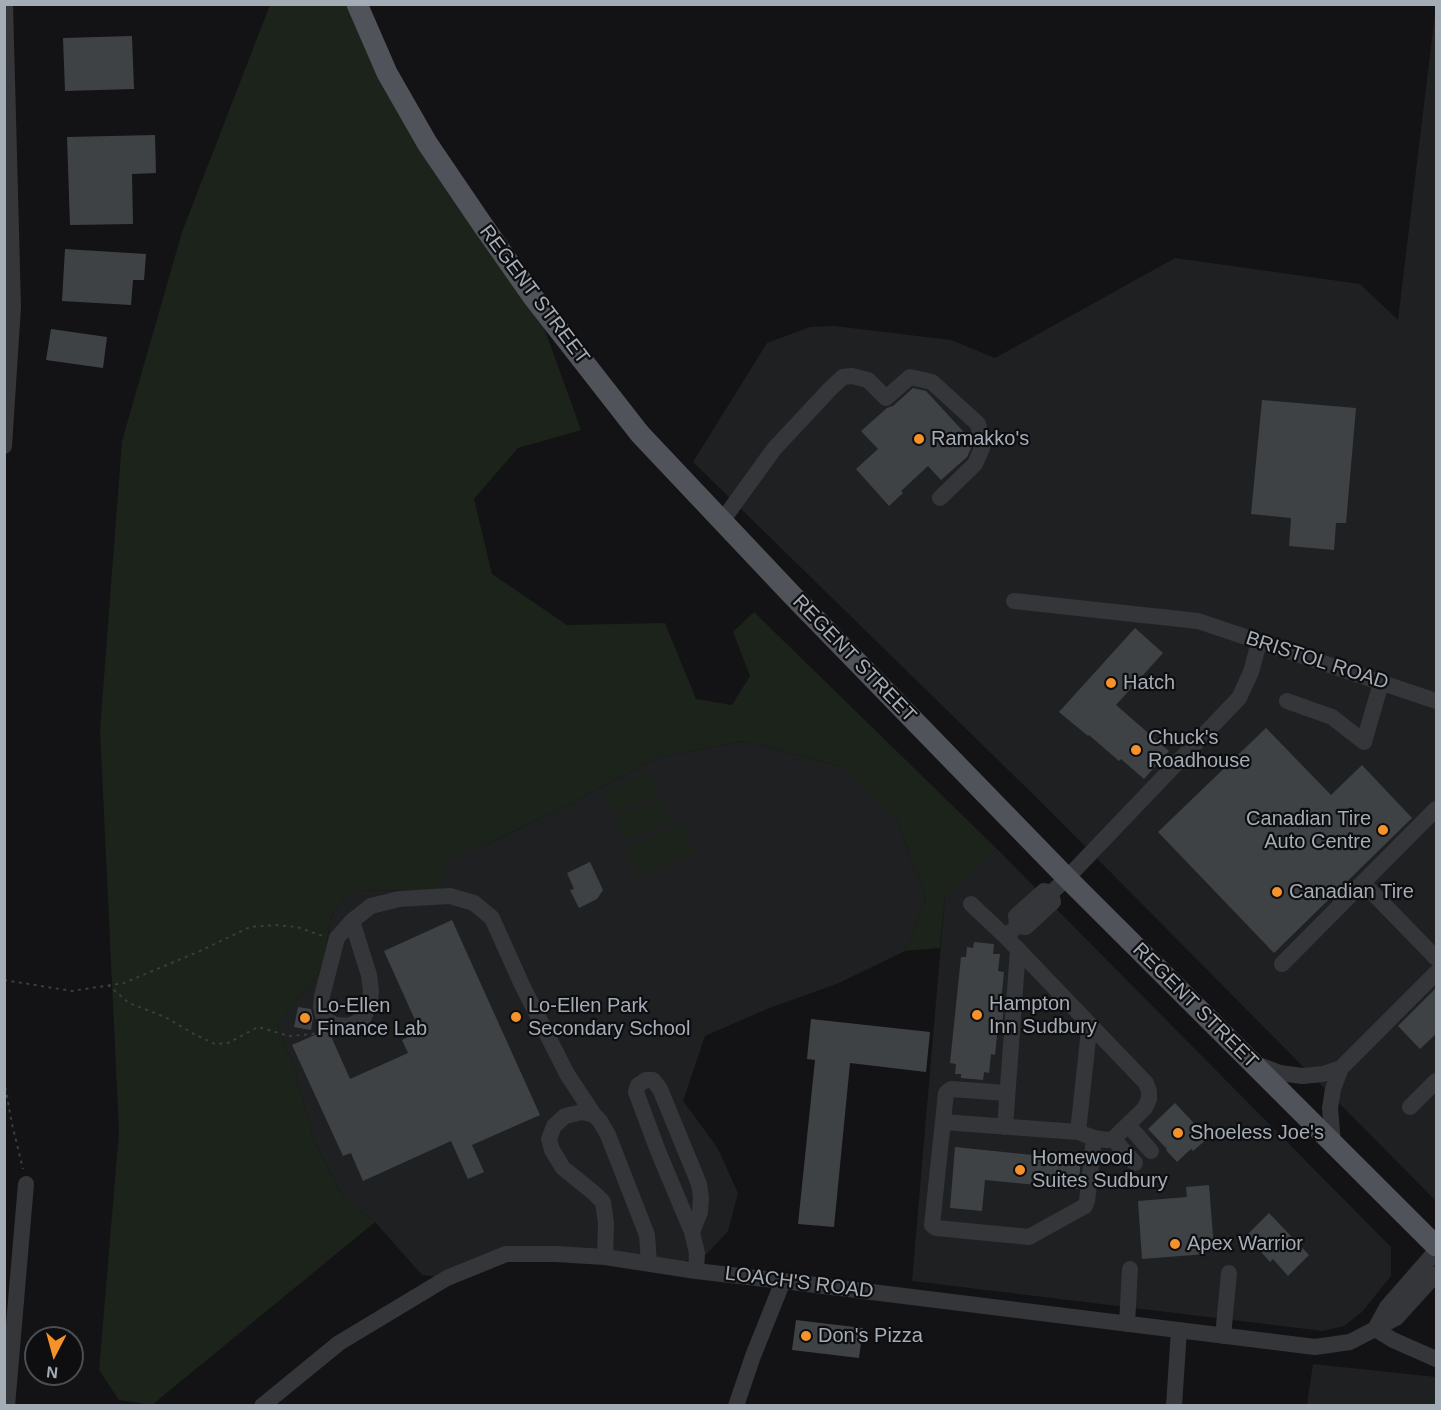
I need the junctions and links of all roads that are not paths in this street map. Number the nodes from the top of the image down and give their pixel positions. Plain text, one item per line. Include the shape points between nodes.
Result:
1 (5, 4) edge
2 (357, 4) edge
3 (6, 126) edge
4 (6, 394) edge
5 (4, 446) edge
6 (940, 498) dead end
7 (722, 521) junction
8 (1014, 601) dead end
9 (1259, 642) junction
10 (1381, 683) junction
11 (1287, 701) dead end
12 (1437, 701) edge
13 (1437, 809) edge
14 (1067, 878) junction
15 (1364, 883) junction
16 (971, 904) dead end
17 (352, 921) junction
18 (1014, 937) junction
19 (1437, 958) edge
20 (1282, 964) dead end
21 (1437, 973) edge
22 (1092, 1027) junction
23 (1252, 1062) junction
24 (1341, 1068) junction
25 (1437, 1081) edge
26 (1007, 1093) junction
27 (1410, 1107) dead end
28 (594, 1115) junction
29 (943, 1122) junction
30 (1128, 1125) junction
31 (1005, 1127) junction
32 (1086, 1135) junction
33 (1113, 1139) junction
34 (1333, 1143) junction
35 (1151, 1151) dead end
36 (1135, 1163) dead end
37 (26, 1184) road end
38 (692, 1232) junction
39 (1437, 1246) edge
40 (1437, 1251) edge
41 (605, 1257) junction
42 (650, 1264) junction
43 (1130, 1269) dead end
44 (696, 1271) junction
45 (1229, 1274) dead end
46 (1437, 1274) edge
47 (783, 1281) junction
48 (1127, 1324) junction
49 (1375, 1329) junction
50 (1179, 1330) junction
51 (1223, 1336) junction
52 (1437, 1359) edge
53 (7, 1406) edge
54 (262, 1406) edge
55 (736, 1406) edge
56 (1174, 1406) edge

1 - 3 street
2 - 7 main road, REGENT STREET via 387,73 427,143 533,297 640,434
3 - 4 street via 13,307
4 - 5 street
6 - 7 street via 975,464 982,448 978,424 932,382 910,377 886,398 868,380 852,376 843,377 831,388 774,449
7 - 14 main road, REGENT STREET
8 - 9 street, BRISTOL ROAD via 1198,621
9 - 10 street, BRISTOL ROAD
9 - 14 street via 1239,699
10 - 11 street via 1364,741 1332,717
10 - 12 street, BRISTOL ROAD
13 - 15 street
14 - 18 street via 1051,893 1044,891 1016,916
14 - 23 main road, REGENT STREET
15 - 19 street
15 - 20 street
16 - 18 street
17 - 17 street via 371,991 364,1017 348,1026 328,1021 321,1007 337,938
17 - 28 street via 371,906 399,899 450,896 474,903 492,918 567,1074
18 - 22 street
18 - 26 street
21 - 24 street
22 - 30 street via 1146,1083 1149,1091 1145,1108
22 - 32 street
23 - 24 street via 1280,1073 1302,1076
23 - 34 main road, REGENT STREET
24 - 34 street via 1330,1108
25 - 27 street
26 - 29 street via 951,1089 946,1093
26 - 31 street
28 - 41 street via 582,1112 565,1116 554,1126 549,1139 563,1168 603,1202
28 - 42 street via 608,1135 647,1234
29 - 31 street
29 - 32 street via 932,1225 1029,1238 1085,1206
30 - 33 street
30 - 35 street
31 - 32 street
32 - 33 street
33 - 36 street
34 - 39 main road, REGENT STREET
37 - 53 street
38 - 38 street via 636,1092 646,1080 653,1080 660,1089 699,1184 700,1212
38 - 44 street
40 - 49 street via 1387,1307
41 - 42 street, LOACH'S ROAD
41 - 54 street, LOACH'S ROAD via 506,1254 447,1278 339,1343
42 - 44 street, LOACH'S ROAD
43 - 48 street
44 - 47 street, LOACH'S ROAD
45 - 51 street
46 - 49 street, LOACH'S ROAD via 1396,1318
47 - 48 street, LOACH'S ROAD
47 - 55 street
48 - 50 street, LOACH'S ROAD
49 - 51 street, LOACH'S ROAD via 1350,1342 1315,1347
49 - 52 street
50 - 51 street, LOACH'S ROAD
50 - 56 street

